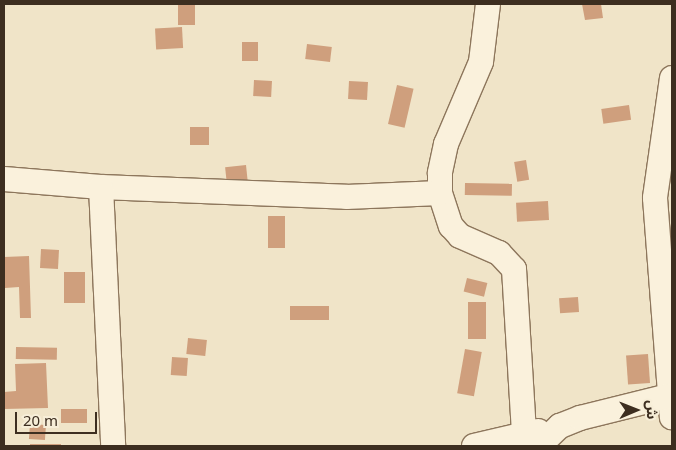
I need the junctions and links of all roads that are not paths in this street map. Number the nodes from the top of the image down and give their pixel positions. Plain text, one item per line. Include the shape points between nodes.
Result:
1 (488, 4) edge
2 (672, 78) edge
3 (4, 179) edge
4 (102, 187) junction
5 (440, 193) junction
6 (666, 291) edge
7 (670, 407) edge
8 (531, 440) edge
9 (114, 446) edge
10 (474, 446) edge

1 - 5 street via 481,62 446,144
2 - 6 street via 655,198
3 - 4 street
4 - 5 street via 346,197
4 - 9 street
5 - 8 street via 451,226 460,236 499,252 514,270
6 - 7 street
7 - 8 street via 580,418
8 - 10 street

